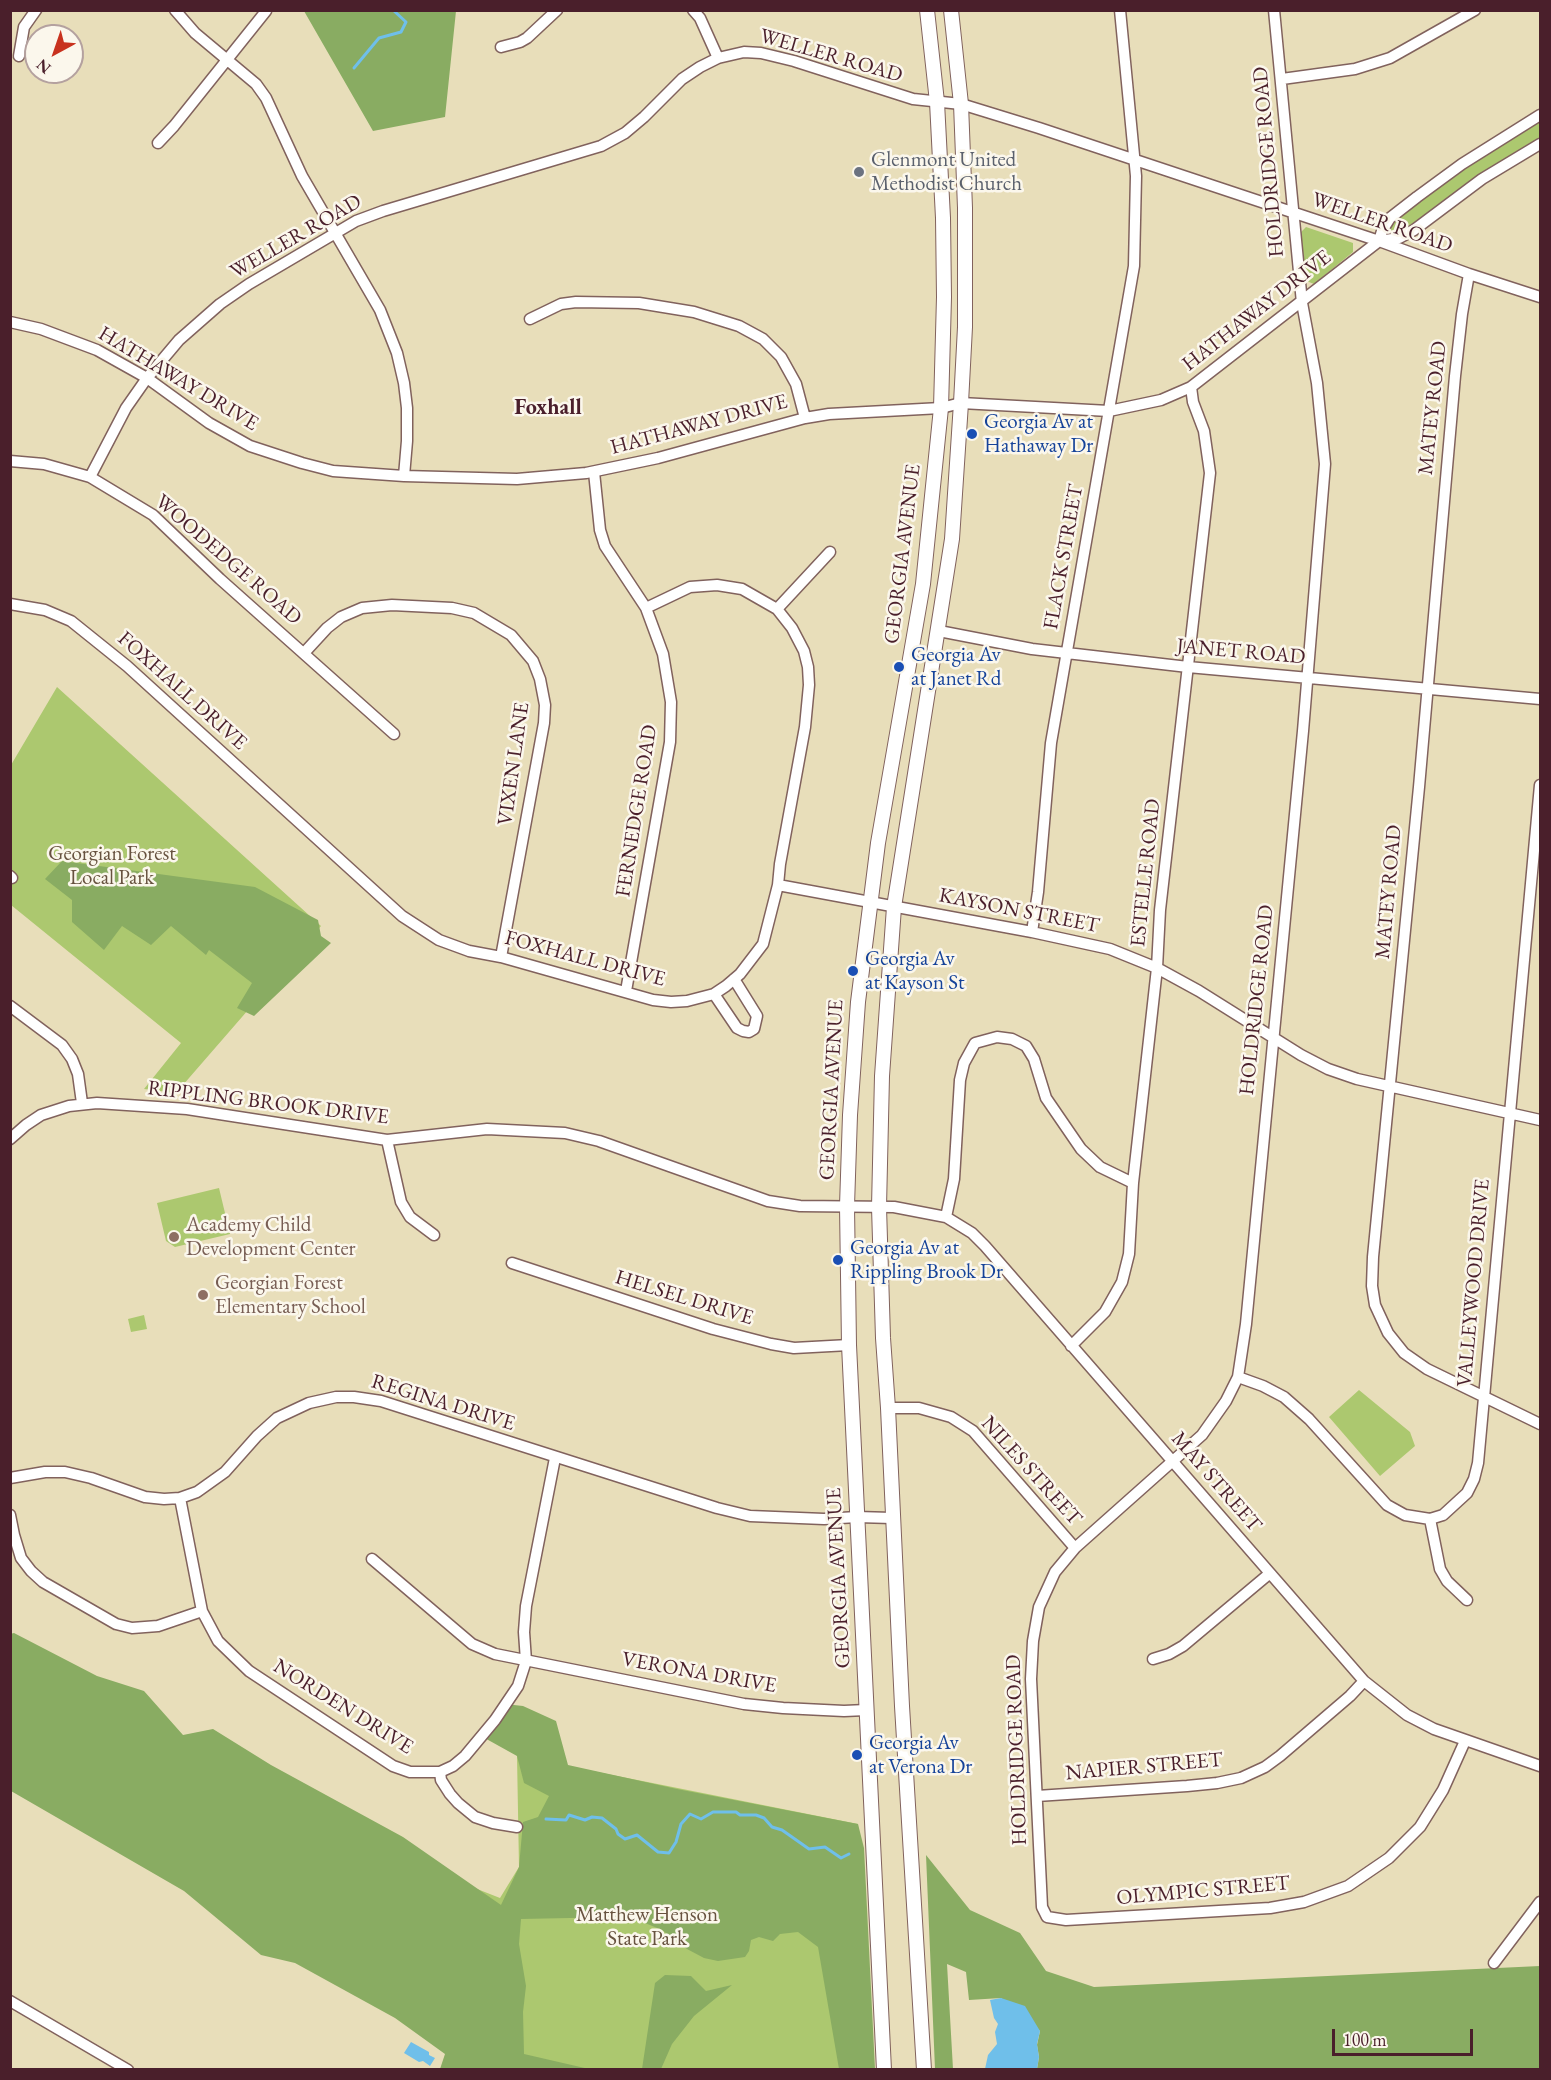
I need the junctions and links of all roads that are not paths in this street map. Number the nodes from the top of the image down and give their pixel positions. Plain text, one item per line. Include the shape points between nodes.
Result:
1 (36, 10) edge
2 (175, 10) edge
3 (557, 10) edge
4 (693, 10) edge
5 (927, 10) edge
6 (951, 10) edge
7 (1120, 10) edge
8 (1274, 10) edge
9 (1475, 10) edge
10 (266, 11) edge
11 (501, 46) dead end
12 (20, 56) dead end
13 (718, 58) junction
14 (227, 59) junction
15 (1282, 79) junction
16 (937, 102) junction
17 (960, 104) junction
18 (1540, 115) edge
19 (158, 143) dead end
20 (1540, 144) edge
21 (1134, 161) junction
22 (1292, 213) junction
23 (336, 233) junction
24 (1379, 241) junction
25 (1469, 274) junction
26 (1540, 297) edge
27 (1302, 303) junction
28 (530, 319) dead end
29 (10, 322) edge
30 (147, 378) junction
31 (1191, 387) junction
32 (961, 403) junction
33 (941, 408) junction
34 (1109, 411) junction
35 (805, 418) junction
36 (10, 461) edge
37 (594, 472) junction
38 (404, 476) junction
39 (90, 477) junction
40 (830, 552) dead end
41 (10, 604) edge
42 (646, 608) junction
43 (777, 609) junction
44 (939, 631) junction
45 (304, 653) junction
46 (1067, 653) junction
47 (1188, 667) junction
48 (1308, 678) junction
49 (1426, 688) junction
50 (1540, 699) edge
51 (394, 734) dead end
52 (1540, 785) edge
53 (778, 885) junction
54 (870, 902) junction
55 (894, 907) junction
56 (1032, 932) junction
57 (501, 957) junction
58 (1157, 968) junction
59 (734, 979) junction
60 (626, 991) junction
61 (714, 994) junction
62 (10, 1006) edge
63 (1274, 1036) junction
64 (1390, 1087) junction
65 (82, 1103) junction
66 (1510, 1113) junction
67 (1540, 1119) edge
68 (10, 1139) edge
69 (387, 1140) junction
70 (1133, 1183) junction
71 (847, 1206) junction
72 (879, 1207) junction
73 (946, 1217) junction
74 (435, 1235) dead end
75 (512, 1263) dead end
76 (849, 1345) junction
77 (1071, 1346) junction
78 (1238, 1377) junction
79 (1483, 1396) junction
80 (888, 1408) junction
81 (1540, 1424) edge
82 (555, 1458) junction
83 (1172, 1462) junction
84 (10, 1478) edge
85 (180, 1498) junction
86 (10, 1515) edge
87 (857, 1517) junction
88 (892, 1518) junction
89 (1430, 1518) junction
90 (1075, 1548) junction
91 (372, 1559) dead end
92 (1269, 1574) junction
93 (1467, 1600) dead end
94 (202, 1611) junction
95 (1153, 1659) dead end
96 (526, 1661) junction
97 (1364, 1681) junction
98 (866, 1710) junction
99 (1465, 1741) junction
100 (1540, 1766) edge
101 (440, 1772) junction
102 (1037, 1796) junction
103 (518, 1827) dead end
104 (1540, 1902) edge
105 (1047, 1917) joint
106 (1494, 1963) dead end
107 (10, 2001) edge
108 (128, 2070) edge
109 (885, 2070) edge
110 (924, 2070) edge

1 - 12 street via 24,27
2 - 14 street via 195,33
3 - 11 street via 527,38
4 - 13 street
5 - 16 main road, GEORGIA AVENUE
6 - 17 main road, GEORGIA AVENUE
7 - 21 street, FLACK STREET
8 - 15 street, HOLDRIDGE ROAD
9 - 15 street via 1390,58 1355,69
10 - 14 street
13 - 16 street, WELLER ROAD via 744,51 761,53 913,99
13 - 23 street, WELLER ROAD via 682,79 625,133 601,146 383,211
14 - 19 street
14 - 23 street via 266,98 302,176
15 - 22 street, HOLDRIDGE ROAD
16 - 17 street, WELLER ROAD
16 - 33 main road, GEORGIA AVENUE via 944,290
17 - 21 street, WELLER ROAD
17 - 32 main road, GEORGIA AVENUE via 965,256
18 - 24 street, HATHAWAY DRIVE via 1417,196 1390,218
20 - 24 street, HATHAWAY DRIVE via 1482,179 1414,230 1399,238
21 - 22 street, WELLER ROAD
21 - 34 street, FLACK STREET via 1134,266
22 - 24 street, WELLER ROAD
22 - 27 street, HOLDRIDGE ROAD
23 - 30 street, WELLER ROAD via 219,304 179,340
23 - 38 street via 380,310 397,353 407,408
24 - 25 street, WELLER ROAD
24 - 27 street, HATHAWAY DRIVE
25 - 26 street, WELLER ROAD
25 - 49 street, MATEY ROAD via 1455,376
27 - 31 street, HATHAWAY DRIVE
27 - 48 street, HOLDRIDGE ROAD via 1317,383 1325,464
28 - 35 street via 561,304 639,303 694,312 739,326 763,339 781,357 796,384
29 - 30 street, HATHAWAY DRIVE via 80,343
30 - 38 street, HATHAWAY DRIVE via 209,423 250,446 333,471
30 - 39 street, WELLER ROAD via 126,408
31 - 34 street, HATHAWAY DRIVE via 1161,400
31 - 47 street, ESTELLE ROAD via 1204,431 1210,473
32 - 33 street, HATHAWAY DRIVE
32 - 34 street, HATHAWAY DRIVE
32 - 44 main road, GEORGIA AVENUE via 951,539
33 - 35 street, HATHAWAY DRIVE
33 - 54 main road, GEORGIA AVENUE via 923,584
34 - 46 street, FLACK STREET
35 - 37 street, HATHAWAY DRIVE
36 - 39 street, WOODEDGE ROAD via 44,464
37 - 38 street, HATHAWAY DRIVE via 517,479
37 - 42 street, FERNEDGE ROAD via 605,546
39 - 45 street, WOODEDGE ROAD via 153,515
40 - 43 street
41 - 57 street, FOXHALL DRIVE via 45,610 71,621 127,666 402,916 439,940
42 - 43 street, FOXHALL DRIVE via 690,587 717,585 742,590
42 - 60 street, FERNEDGE ROAD via 663,654 671,702 670,742
43 - 53 street, FOXHALL DRIVE via 804,651 809,685
44 - 46 street, JANET ROAD
44 - 55 main road, GEORGIA AVENUE
45 - 51 street, WOODEDGE ROAD
45 - 57 street, VIXEN LANE via 341,617 362,608 392,605 474,613 511,635 533,661 545,705 544,723
46 - 47 street, JANET ROAD
46 - 56 street, FLACK STREET via 1051,743
47 - 48 street, JANET ROAD
47 - 58 street, ESTELLE ROAD
48 - 49 street, JANET ROAD
48 - 63 street, HOLDRIDGE ROAD
49 - 50 street, JANET ROAD
49 - 64 street, MATEY ROAD
52 - 66 street, VALLEYWOOD DRIVE
53 - 54 street, KAYSON STREET
53 - 59 street, FOXHALL DRIVE via 763,944
54 - 55 street, KAYSON STREET
54 - 71 main road, GEORGIA AVENUE via 857,1013
55 - 56 street, KAYSON STREET
55 - 72 main road, GEORGIA AVENUE via 882,1076
56 - 58 street, KAYSON STREET via 1110,949
57 - 60 street, FOXHALL DRIVE
58 - 63 street, KAYSON STREET
58 - 70 street, ESTELLE ROAD
59 - 61 street, FOXHALL DRIVE
59 - 61 street via 755,1010 754,1029 749,1032 737,1028
60 - 61 street, FOXHALL DRIVE via 670,1002
62 - 65 street via 62,1045 78,1074
63 - 64 street, KAYSON STREET via 1328,1069
63 - 78 street, HOLDRIDGE ROAD
64 - 66 street, KAYSON STREET
64 - 79 street, MATEY ROAD via 1373,1257 1375,1305 1388,1334 1404,1353 1427,1369
65 - 68 street, RIPPLING BROOK DRIVE via 41,1115
65 - 69 street, RIPPLING BROOK DRIVE via 187,1109
66 - 67 street, KAYSON STREET
66 - 79 street, VALLEYWOOD DRIVE
69 - 71 street, RIPPLING BROOK DRIVE via 487,1129 566,1133 768,1201
69 - 74 street via 401,1202 410,1217
70 - 73 street via 1100,1167 1081,1149 1046,1098 1026,1046 997,1037 975,1043 964,1063 954,1179
70 - 77 street, ESTELLE ROAD via 1129,1254 1122,1282 1105,1312
71 - 72 street, RIPPLING BROOK DRIVE
71 - 76 main road, GEORGIA AVENUE
72 - 73 street, MAY STREET
72 - 80 main road, GEORGIA AVENUE
73 - 77 street, MAY STREET via 972,1233
75 - 76 street, HELSEL DRIVE via 771,1344 794,1348
76 - 87 main road, GEORGIA AVENUE
77 - 83 street, MAY STREET
78 - 83 street, HOLDRIDGE ROAD via 1202,1435
78 - 89 street via 1293,1404 1387,1505 1405,1515
79 - 81 street, MATEY ROAD
79 - 89 street, VALLEYWOOD DRIVE via 1474,1479 1455,1505 1443,1515
80 - 88 main road, GEORGIA AVENUE
80 - 90 street, NILES STREET via 919,1408 951,1417 973,1431
82 - 85 street, REGINA DRIVE via 381,1401 336,1397 309,1403 278,1418 225,1472 197,1492
82 - 87 street, REGINA DRIVE via 750,1516
82 - 96 street via 526,1606
83 - 90 street, HOLDRIDGE ROAD
83 - 92 street, MAY STREET
84 - 85 street, REGINA DRIVE via 65,1472 145,1497
85 - 94 street, NORDEN DRIVE
86 - 94 street via 21,1558 31,1571 116,1624 132,1628 158,1626
87 - 88 street, REGINA DRIVE
87 - 98 main road, GEORGIA AVENUE
88 - 110 main road, GEORGIA AVENUE
89 - 93 street via 1440,1569
90 - 102 street, HOLDRIDGE ROAD via 1055,1572 1039,1607 1033,1641
91 - 96 street, VERONA DRIVE via 472,1644
92 - 95 street via 1183,1646
92 - 97 street, MAY STREET
94 - 101 street, NORDEN DRIVE via 218,1641 249,1671 393,1766 410,1772
96 - 98 street, VERONA DRIVE via 744,1704
96 - 101 street via 518,1686 495,1719 465,1756
97 - 99 street, MAY STREET via 1407,1715
97 - 102 street, NAPIER STREET via 1280,1756 1241,1778 1187,1786
98 - 109 main road, GEORGIA AVENUE
99 - 100 street, MAY STREET
99 - 105 street, OLYMPIC STREET via 1443,1790 1420,1827 1389,1858 1348,1886 1304,1902 1270,1908 1066,1920
101 - 103 street via 450,1794 475,1817
102 - 105 street, HOLDRIDGE ROAD via 1042,1906
104 - 106 street
107 - 108 street

